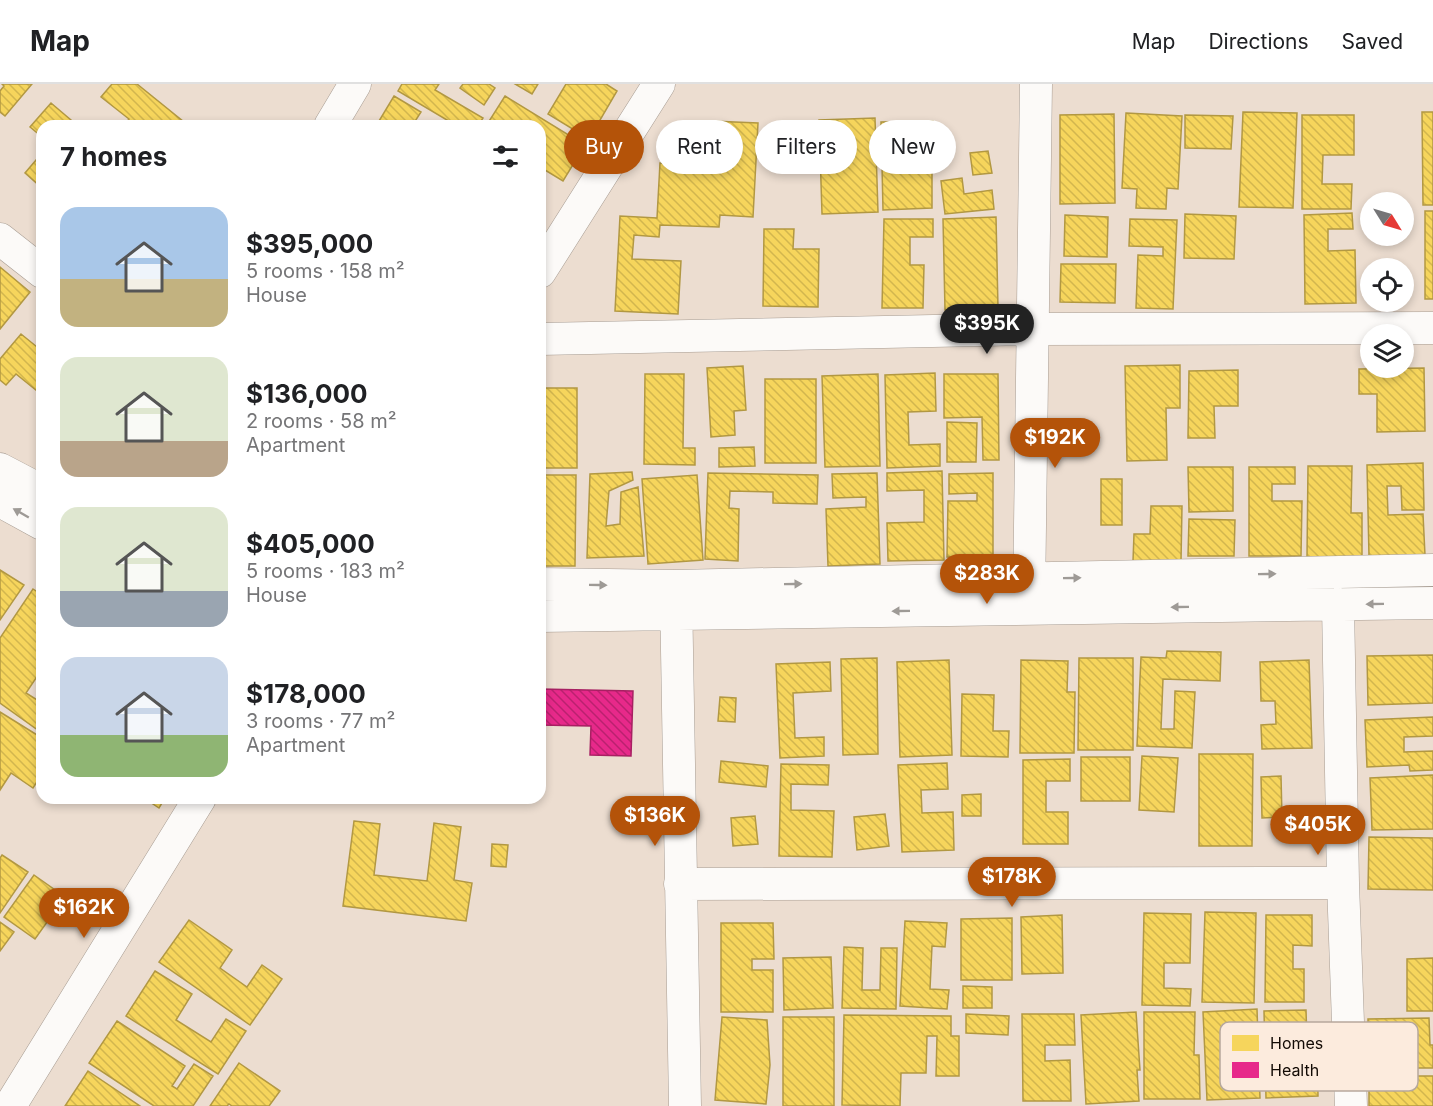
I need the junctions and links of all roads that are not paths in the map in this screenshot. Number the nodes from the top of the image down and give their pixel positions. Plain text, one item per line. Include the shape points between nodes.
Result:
1 (355, 84) edge
2 (659, 84) edge
3 (1036, 84) edge
4 (334, 120) edge
5 (0, 239) edge
6 (546, 263) edge
7 (36, 267) edge
8 (1433, 328) edge
9 (1032, 329) junction
10 (546, 339) edge
11 (0, 469) edge
12 (36, 489) edge
13 (0, 501) edge
14 (36, 521) edge
15 (1433, 570) edge
16 (546, 585) edge
17 (1029, 594) junction
18 (677, 600) junction
19 (1433, 603) edge
20 (1338, 604) junction
21 (546, 615) edge
22 (196, 804) edge
23 (1343, 883) junction
24 (680, 884) junction
25 (1348, 1022) edge
26 (1350, 1091) edge
27 (10, 1106) edge
28 (685, 1106) edge
29 (1351, 1106) edge

1 - 4 street
2 - 6 street
3 - 9 street
5 - 7 street
8 - 9 street
9 - 10 street
9 - 17 street
11 - 12 street
14 -> 13 street
17 -> 15 street
16 -> 18 street
17 - 18 street
20 -> 17 street
18 - 21 street
18 - 24 street
19 -> 20 street
20 - 23 street
22 - 27 street
23 - 24 street
23 - 25 street
24 - 28 street
26 - 29 street

